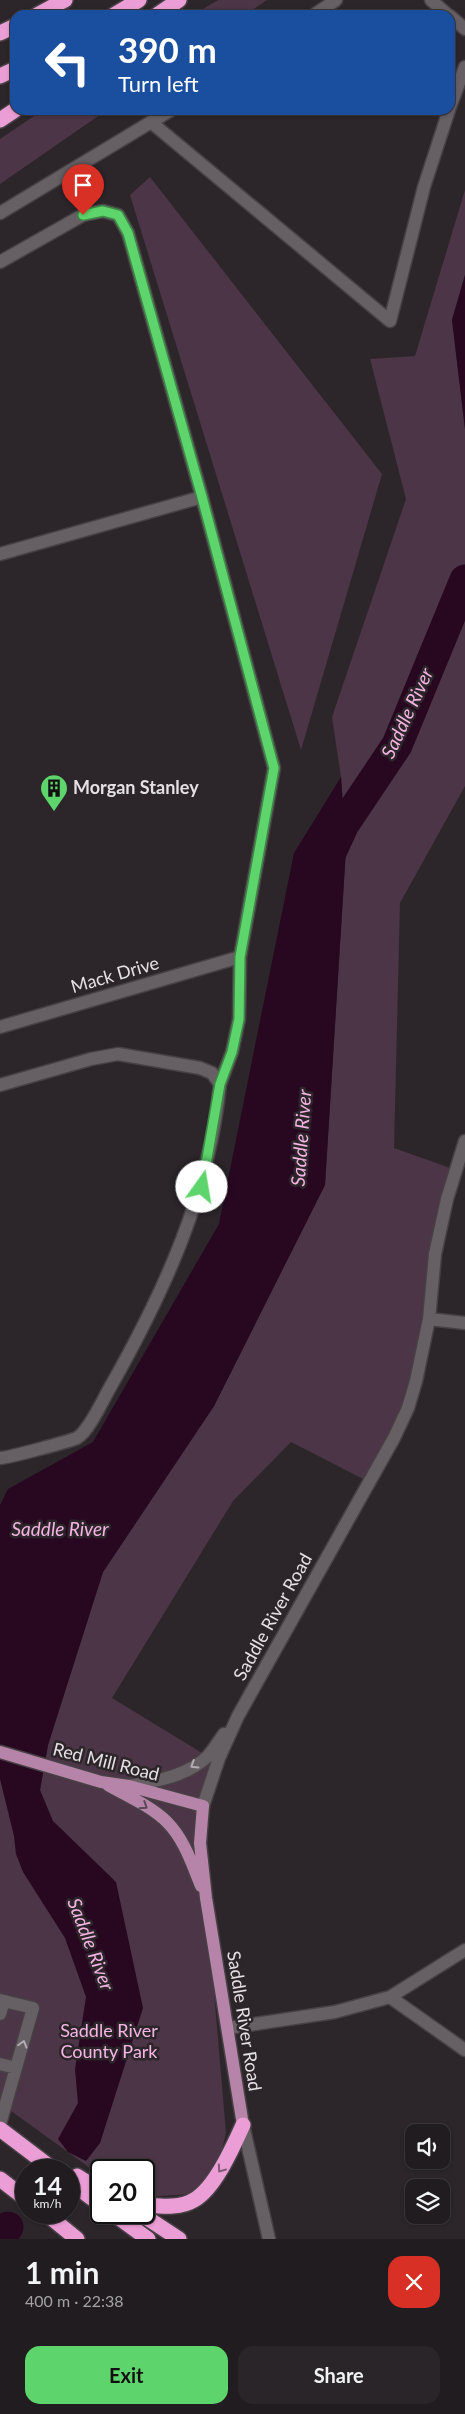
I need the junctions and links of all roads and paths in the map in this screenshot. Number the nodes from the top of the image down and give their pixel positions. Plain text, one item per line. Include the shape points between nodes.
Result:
1 (65, 0) edge
2 (139, 0) edge
3 (179, 0) edge
4 (336, 0) edge
5 (431, 0) edge
6 (46, 10) edge
7 (122, 10) edge
8 (164, 10) edge
9 (321, 10) edge
10 (442, 10) edge
11 (455, 21) edge
12 (465, 30) edge
13 (465, 66) edge
14 (455, 92) edge
15 (164, 115) edge
16 (447, 115) edge
17 (152, 123) junction
18 (0, 213) edge
19 (0, 262) edge
20 (202, 497) junction
21 (0, 554) edge
22 (240, 957) junction
23 (0, 1027) edge
24 (220, 1084) junction
25 (0, 1085) edge
26 (465, 1141) edge
27 (429, 1320) junction
28 (465, 1323) edge
29 (0, 1458) edge
30 (238, 1716) junction
31 (0, 1752) edge
32 (102, 1782) junction
33 (129, 1786) junction
34 (203, 1806) junction
35 (206, 1898) junction
36 (465, 1950) edge
37 (390, 1997) junction
38 (2, 2000) edge
39 (0, 2014) edge
40 (228, 2028) junction
41 (465, 2050) edge
42 (0, 2064) edge
43 (16, 2068) junction
44 (0, 2124) edge
45 (242, 2126) junction
46 (0, 2129) edge
47 (16, 2141) junction
48 (40, 2159) edge
49 (47, 2159) edge
50 (0, 2179) edge
51 (15, 2191) edge
52 (155, 2206) edge
53 (155, 2223) edge
54 (59, 2224) edge
55 (124, 2224) edge
56 (127, 2224) edge
57 (77, 2239) edge
58 (140, 2239) edge
59 (148, 2239) edge
60 (179, 2239) edge
61 (269, 2239) edge

1 - 6 highway
2 - 7 highway
3 - 8 highway
4 - 9 street
5 - 10 street
11 - 12 street
13 - 14 street
15 - 17 street
16 - 17 street via 424,188 390,321
17 - 18 street
19 - 20 street via 83,215 103,211 118,215 128,233
20 - 21 street
20 - 22 street via 274,768
22 - 23 street, Mack Drive
22 - 24 street via 239,1019 232,1052
24 - 25 street via 212,1073 200,1068 118,1054
24 - 29 street via 209,1156 176,1259 144,1327 96,1411 76,1438
26 - 27 street, Saddle River Road via 434,1254
27 - 28 street
27 - 30 street, Saddle River Road via 408,1408 394,1438
30 -> 33 street via 207,1756 164,1780
30 - 34 street, Saddle River Road
31 - 32 main road, Red Mill Road
32 - 33 main road, Red Mill Road
32 -> 35 main road via 143,1804 167,1822 183,1845
33 - 34 main road, Red Mill Road
34 - 35 main road, Saddle River Road via 200,1843
35 - 40 main road, Saddle River Road
36 - 37 street
37 - 40 street via 335,2012
37 - 41 street
38 - 39 street
43 -> 38 street via 33,2008
40 - 45 main road, Saddle River Road
42 - 43 street
43 - 44 street
45 -> 52 highway via 229,2158 194,2200 171,2207
45 - 61 street
46 - 47 highway
47 - 48 highway
47 - 49 highway
50 - 51 highway
53 - 60 highway
54 - 57 highway
55 - 58 main road
56 - 59 highway

